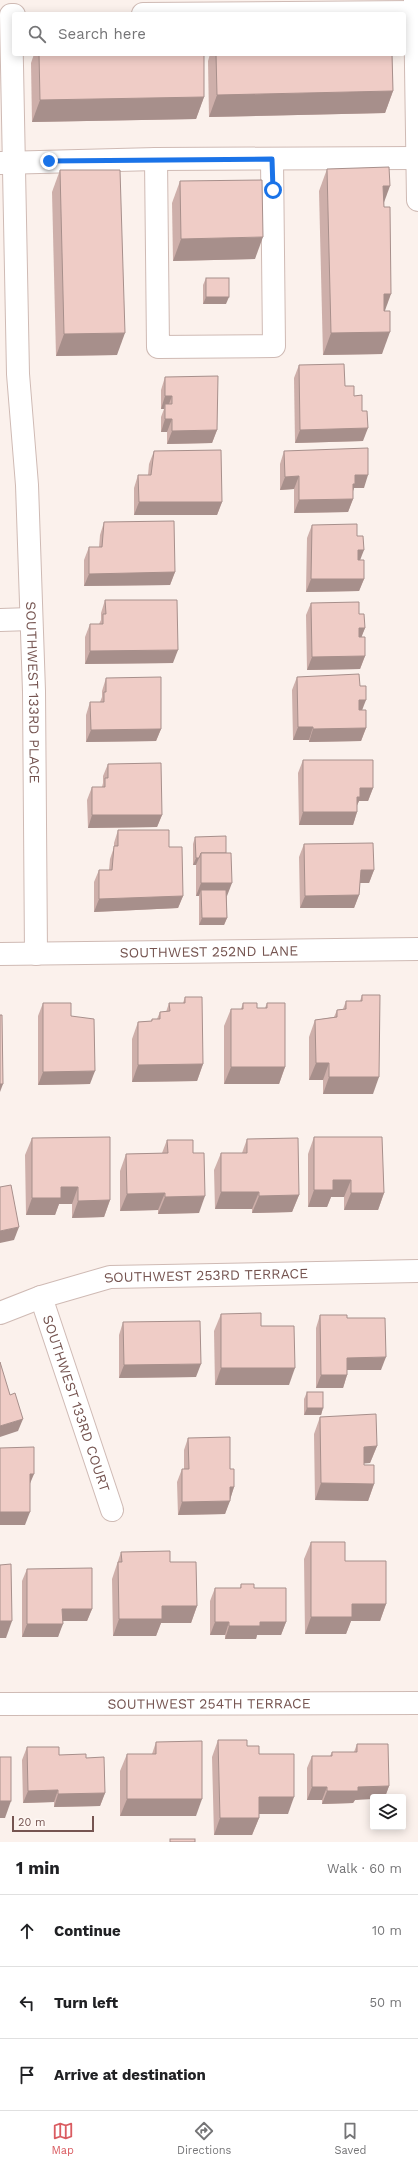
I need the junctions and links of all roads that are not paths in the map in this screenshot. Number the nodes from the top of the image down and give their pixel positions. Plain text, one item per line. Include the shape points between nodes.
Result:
1 (415, 6) edge
2 (211, 12) edge
3 (12, 15) edge
4 (418, 158) edge
5 (156, 159) junction
6 (272, 159) junction
7 (7, 163) edge
8 (418, 200) edge
9 (9, 342) edge
10 (31, 619) junction
11 (0, 620) edge
12 (418, 949) edge
13 (0, 954) edge
14 (36, 954) junction
15 (418, 1271) edge
16 (41, 1297) junction
17 (0, 1313) edge
18 (112, 1510) dead end
19 (418, 1703) edge
20 (0, 1704) edge

1 - 2 street
1 - 4 street
3 - 7 street, SOUTHWEST 133RD PLACE
4 - 6 street
4 - 8 street
5 - 6 street
5 - 6 street via 158,347 274,346
5 - 7 street
7 - 9 street, SOUTHWEST 133RD PLACE
9 - 10 street, SOUTHWEST 133RD PLACE via 18,374 23,431
10 - 11 street
10 - 14 street, SOUTHWEST 133RD PLACE
12 - 14 street, SOUTHWEST 252ND LANE
13 - 14 street, SOUTHWEST 252ND LANE
15 - 16 street, SOUTHWEST 253RD TERRACE via 110,1277
16 - 17 street, SOUTHWEST 253RD TERRACE
16 - 18 street, SOUTHWEST 133RD COURT
19 - 20 street, SOUTHWEST 254TH TERRACE

